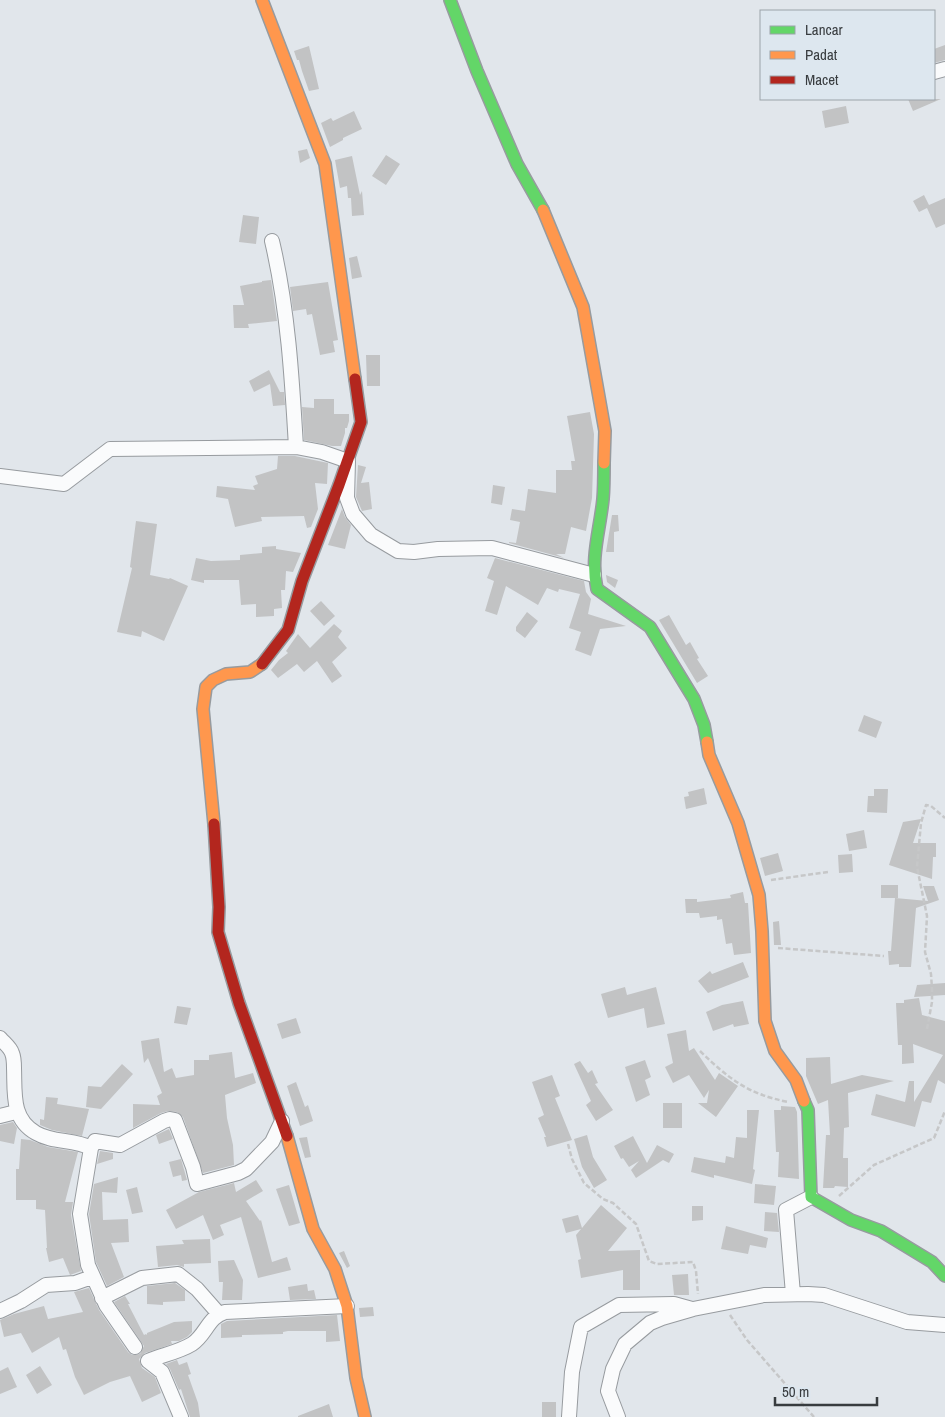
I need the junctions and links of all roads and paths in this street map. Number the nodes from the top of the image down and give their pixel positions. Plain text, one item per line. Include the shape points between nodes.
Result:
1 (262, 0) edge
2 (450, 0) edge
3 (272, 241) dead end
4 (296, 447) junction
5 (348, 461) junction
6 (0, 476) edge
7 (594, 575) junction
8 (945, 818) edge
9 (828, 872) dead end
10 (754, 881) junction
11 (763, 946) junction
12 (884, 956) dead end
13 (927, 1028) dead end
14 (0, 1038) edge
15 (700, 1051) dead end
16 (806, 1106) junction
17 (945, 1111) edge
18 (16, 1112) junction
19 (0, 1116) edge
20 (282, 1121) junction
21 (568, 1144) dead end
22 (91, 1148) junction
23 (812, 1197) junction
24 (827, 1208) junction
25 (945, 1276) edge
26 (92, 1277) junction
27 (793, 1294) junction
28 (102, 1298) junction
29 (722, 1303) junction
30 (347, 1306) junction
31 (696, 1309) junction
32 (0, 1311) edge
33 (219, 1314) junction
34 (945, 1325) edge
35 (135, 1347) dead end
36 (181, 1417) edge
37 (365, 1417) edge
38 (569, 1417) edge
39 (618, 1417) edge
40 (814, 1417) edge

1 - 5 street via 325,164 361,422
2 - 7 street via 477,71 518,164 546,215 583,307 605,431 603,499 595,544
3 - 4 street via 284,298
4 - 5 street
4 - 6 street via 110,449 64,484
5 - 7 street via 348,498 353,514 371,535 398,551 492,548
5 - 20 street via 302,581 288,630 261,665 250,672 226,674 213,680 206,687 204,699 213,801 218,932 239,1004
7 - 10 street via 597,589 650,627 694,699 704,725 709,755 738,823
8 - 13 path via 926,805 916,867 927,916 925,952 931,974 932,1002
9 - 10 path
10 - 11 street via 759,895
11 - 12 path
11 - 16 street via 765,1021 775,1051 796,1080
14 - 18 street via 14,1057
15 - 16 path via 732,1080 750,1090
16 - 23 street
17 - 24 path via 934,1138 874,1165
18 - 19 street
18 - 22 street via 27,1127 44,1138
20 - 22 street via 272,1142 246,1169 197,1184 175,1120 164,1121 120,1145 95,1141
20 - 30 street via 313,1229 335,1269
21 - 31 path via 584,1182 636,1224 649,1260 657,1264 693,1262
22 - 26 street via 80,1214
23 - 24 street
23 - 27 street via 786,1210
24 - 25 street via 881,1231 932,1262
26 - 28 street
26 - 32 street via 74,1283 46,1285
27 - 29 street via 764,1295
27 - 34 street via 824,1295 893,1319
28 - 33 street via 142,1278 178,1274
28 - 35 street
29 - 31 street
29 - 40 path via 747,1340
30 - 33 street
30 - 37 street via 356,1378
31 - 38 street via 674,1304 619,1305 581,1327 572,1372
31 - 39 street via 662,1318 625,1344 613,1369 608,1391
33 - 36 street via 192,1343 148,1361 162,1372

